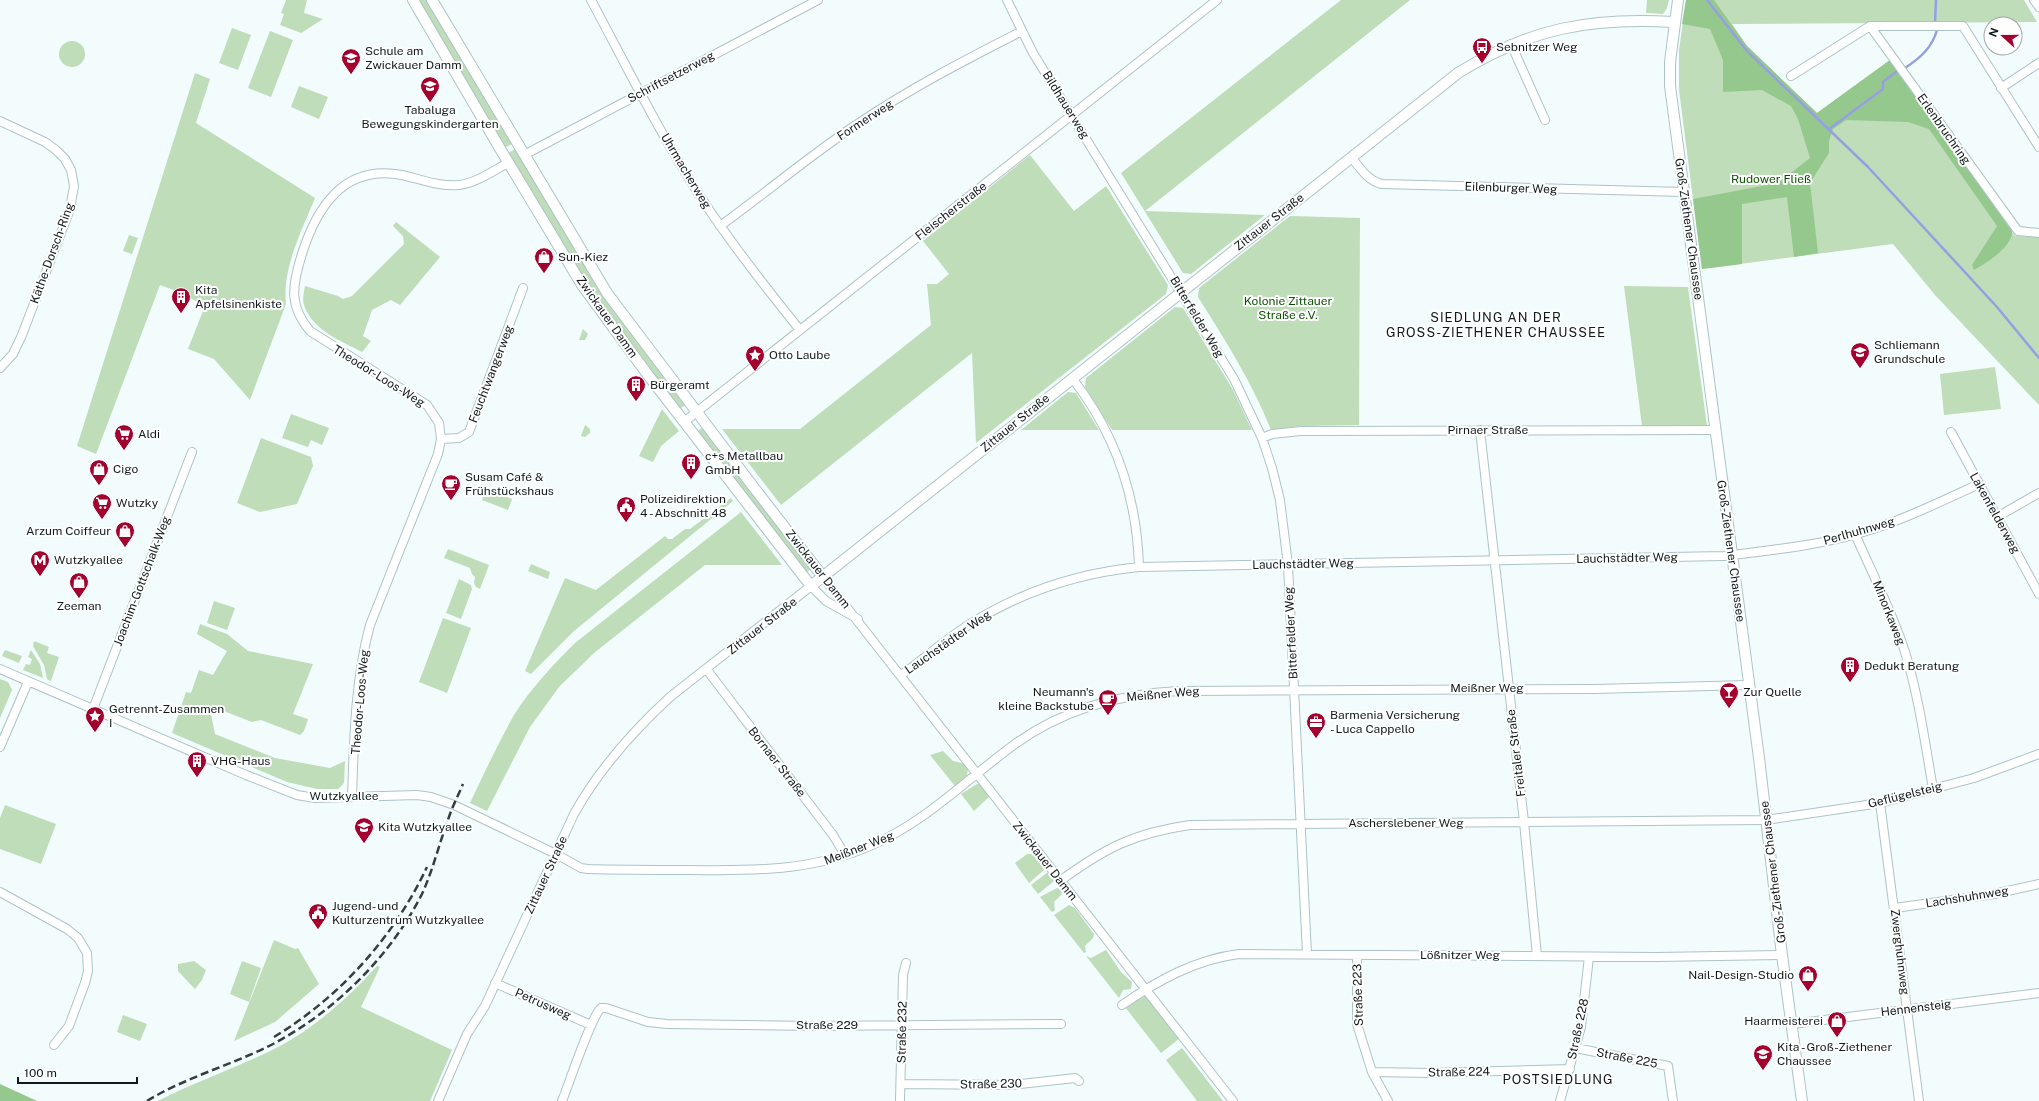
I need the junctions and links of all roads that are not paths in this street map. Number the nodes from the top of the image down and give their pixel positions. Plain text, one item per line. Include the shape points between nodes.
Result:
1 (413, 0) edge
2 (432, 0) edge
3 (591, 0) edge
4 (818, 0) edge
5 (1007, 0) edge
6 (1217, 0) edge
7 (1678, 0) edge
8 (2034, 0) edge
9 (2039, 8) edge
10 (1674, 22) junction
11 (1870, 26) junction
12 (1022, 31) junction
13 (1511, 44) junction
14 (2039, 63) edge
15 (1791, 76) dead end
16 (2002, 88) junction
17 (641, 93) junction
18 (1072, 114) junction
19 (1545, 120) dead end
20 (0, 122) edge
21 (2039, 147) edge
22 (524, 155) junction
23 (1351, 156) junction
24 (508, 163) junction
25 (1684, 192) junction
26 (1130, 207) joint
27 (720, 226) junction
28 (2039, 233) edge
29 (524, 288) dead end
30 (1182, 291) junction
31 (800, 330) junction
32 (0, 368) edge
33 (1072, 378) junction
34 (697, 412) junction
35 (684, 422) junction
36 (1480, 430) junction
37 (1715, 430) junction
38 (1951, 432) dead end
39 (1262, 438) junction
40 (441, 439) junction
41 (192, 452) dead end
42 (1979, 484) junction
43 (2039, 493) edge
44 (1997, 517) junction
45 (1855, 534) junction
46 (1732, 555) junction
47 (1495, 562) junction
48 (1288, 564) junction
49 (1139, 567) junction
50 (823, 577) junction
51 (811, 586) junction
52 (2039, 594) edge
53 (858, 619) junction
54 (0, 669) edge
55 (707, 670) junction
56 (901, 675) junction
57 (28, 682) junction
58 (1749, 685) junction
59 (1508, 688) junction
60 (1294, 691) junction
61 (93, 709) junction
62 (0, 747) edge
63 (2039, 754) edge
64 (978, 775) junction
65 (1933, 789) junction
66 (352, 797) junction
67 (1880, 803) junction
68 (1766, 820) junction
69 (1524, 822) junction
70 (1302, 824) junction
71 (556, 854) junction
72 (845, 856) junction
73 (1060, 881) junction
74 (2039, 884) edge
75 (0, 892) edge
76 (1895, 908) junction
77 (1307, 954) junction
78 (1357, 955) junction
79 (1782, 955) junction
80 (1537, 956) junction
81 (1589, 956) junction
82 (906, 963) dead end
83 (495, 983) junction
84 (1145, 989) junction
85 (2039, 993) edge
86 (1122, 1005) dead end
87 (1907, 1009) junction
88 (1061, 1024) dead end
89 (1792, 1024) junction
90 (591, 1025) junction
91 (902, 1025) junction
92 (54, 1045) dead end
93 (1575, 1048) junction
94 (1570, 1069) junction
95 (1372, 1072) junction
96 (1079, 1081) dead end
97 (901, 1084) junction
98 (438, 1101) edge
99 (562, 1101) edge
100 (900, 1101) edge
101 (1233, 1101) edge
102 (1388, 1101) edge
103 (1560, 1101) edge
104 (1673, 1101) edge
105 (1802, 1101) edge
106 (1919, 1101) edge

1 - 24 street, Zwickauer Damm
2 - 22 street, Zwickauer Damm
3 - 17 street, Uhrmacherweg
4 - 17 street, Schriftsetzerweg
5 - 12 street, Bildhauerweg
6 - 18 street, Fleischerstraße
7 - 10 street, Groß-Ziethener Chaussee
8 - 9 street
10 - 13 street, Zittauer Straße via 1622,20 1579,24
10 - 25 street, Groß-Ziethener Chaussee via 1670,86
11 - 15 street
11 - 16 street via 1963,26
11 - 28 street, Erlenbruchring via 2018,231
12 - 18 street, Bildhauerweg
12 - 27 street, Formerweg via 958,64 857,124
13 - 19 street
13 - 23 street, Zittauer Straße via 1458,73
14 - 16 street
16 - 21 street
17 - 22 street, Schriftsetzerweg
17 - 27 street, Uhrmacherweg via 668,144
18 - 26 street, Bildhauerweg
18 - 31 street, Fleischerstraße
20 - 32 street, Käthe-Dorsch-Ring via 45,142 56,150 71,170 74,186 70,209 22,335 12,354
22 - 34 street, Zwickauer Damm via 608,293
23 - 25 street, Eilenburger Weg via 1369,179 1382,184
23 - 30 street, Zittauer Straße
24 - 35 street, Zwickauer Damm via 582,285
24 - 40 street, Theodor-Loos-Weg via 469,183 457,185 385,173 352,180 329,200 321,212 306,241 297,269 293,294 302,321 318,337 426,405 439,423
25 - 37 street, Groß-Ziethener Chaussee
26 - 30 street, Bitterfelder Weg
27 - 31 street, Uhrmacherweg
29 - 40 street, Feuchtwangerweg via 469,432 459,438
30 - 33 street, Zittauer Straße
30 - 39 street, Bitterfelder Weg via 1234,379
31 - 34 street, Fleischerstraße
33 - 49 street via 1098,415 1124,474 1133,505
33 - 50 street, Zittauer Straße
34 - 35 street, Fleischerstraße
34 - 50 street, Zwickauer Damm
35 - 51 street, Zwickauer Damm
36 - 37 street, Pirnaer Straße
36 - 39 street, Pirnaer Straße via 1301,431 1272,434
36 - 47 street, Freitaler Straße
37 - 46 street, Groß-Ziethener Chaussee
38 - 42 street, Lakenfelderweg
39 - 48 street, Bitterfelder Weg via 1280,500
40 - 66 street, Theodor-Loos-Weg via 437,458 370,625 366,641 359,678
41 - 61 street, Joachim-Gottschalk-Weg
42 - 44 street, Lakenfelderweg
42 - 45 street, Perlhuhnweg via 1905,517
43 - 44 street
44 - 52 street, Lakenfelderweg
45 - 46 street, Perlhuhnweg via 1790,548
45 - 65 street, Minorkaweg via 1905,652 1915,689
46 - 47 street, Lauchstädter Weg
46 - 58 street, Groß-Ziethener Chaussee
47 - 48 street, Lauchstädter Weg
47 - 59 street, Freitaler Straße
48 - 49 street, Lauchstädter Weg
48 - 60 street, Bitterfelder Weg
49 - 56 street, Lauchstädter Weg via 1069,579 1008,603 969,625
50 - 51 street, Zittauer Straße
50 - 53 street, Zwickauer Damm
51 - 53 street, Zwickauer Damm via 826,601
51 - 55 street, Zittauer Straße
53 - 56 street, Zwickauer Damm
54 - 57 street, Wutzkyallee
55 - 71 street, Zittauer Straße via 660,707 616,751 586,792
55 - 72 street, Bornaer Straße via 833,835
56 - 64 street, Zwickauer Damm
57 - 61 street, Wutzkyallee
57 - 62 street
58 - 59 street, Meißner Weg
58 - 68 street, Groß-Ziethener Chaussee
59 - 60 street, Meißner Weg
59 - 69 street, Freitaler Straße
60 - 64 street, Meißner Weg via 1161,692 1104,702 1043,726 1012,746
60 - 70 street, Bitterfelder Weg
61 - 66 street, Wutzkyallee via 284,791 315,798
63 - 65 street, Geflügelsteig via 1974,778
64 - 72 street, Meißner Weg via 899,832
64 - 73 street, Zwickauer Damm
65 - 67 street, Geflügelsteig
66 - 71 street, Wutzkyallee via 431,797 454,805
67 - 68 street, Geflügelsteig
67 - 76 street, Zwerghuhnweg
68 - 69 street, Ascherslebener Weg
68 - 79 street, Groß-Ziethener Chaussee
69 - 70 street, Ascherslebener Weg
69 - 80 street, Freitaler Straße
70 - 73 street, Ascherslebener Weg via 1190,825 1162,829 1106,849
70 - 77 street, Bitterfelder Weg
71 - 72 street, Meißner Weg via 581,868 588,869 744,871 819,864
71 - 83 street, Zittauer Straße
73 - 84 street, Zwickauer Damm
74 - 76 street, Lachshuhnweg via 1994,894
75 - 92 street via 67,929 78,938 87,953 88,971 85,983 69,1026
76 - 87 street, Zwerghuhnweg
77 - 78 street, Lößnitzer Weg
77 - 84 street, Lößnitzer Weg via 1227,955 1190,967
78 - 80 street, Lößnitzer Weg
78 - 95 street, Straße 223 via 1357,1024
79 - 81 street, Lößnitzer Weg
79 - 89 street, Groß-Ziethener Chaussee
80 - 81 street, Lößnitzer Weg
81 - 93 street, Straße 228 via 1582,1021
82 - 91 street, Straße 232 via 903,975
83 - 90 street, Petrusweg
83 - 98 street, Zittauer Straße via 486,1006 467,1034
84 - 86 street
84 - 101 street, Zwickauer Damm
85 - 87 street, Hennensteig
87 - 89 street, Hennensteig
87 - 106 street, Zwerghuhnweg
88 - 91 street, Straße 229
89 - 105 street, Groß-Ziethener Chaussee
90 - 91 street, Straße 229 via 597,1010 606,1008 657,1024
90 - 99 street
91 - 97 street, Straße 232
93 - 94 street, Straße 228
93 - 104 street, Straße 225 via 1668,1066
94 - 95 street, Straße 224
94 - 103 street, Straße 228
95 - 102 street, Straße 223
96 - 97 street, Straße 230 via 1075,1078 1011,1085
97 - 100 street, Straße 232

